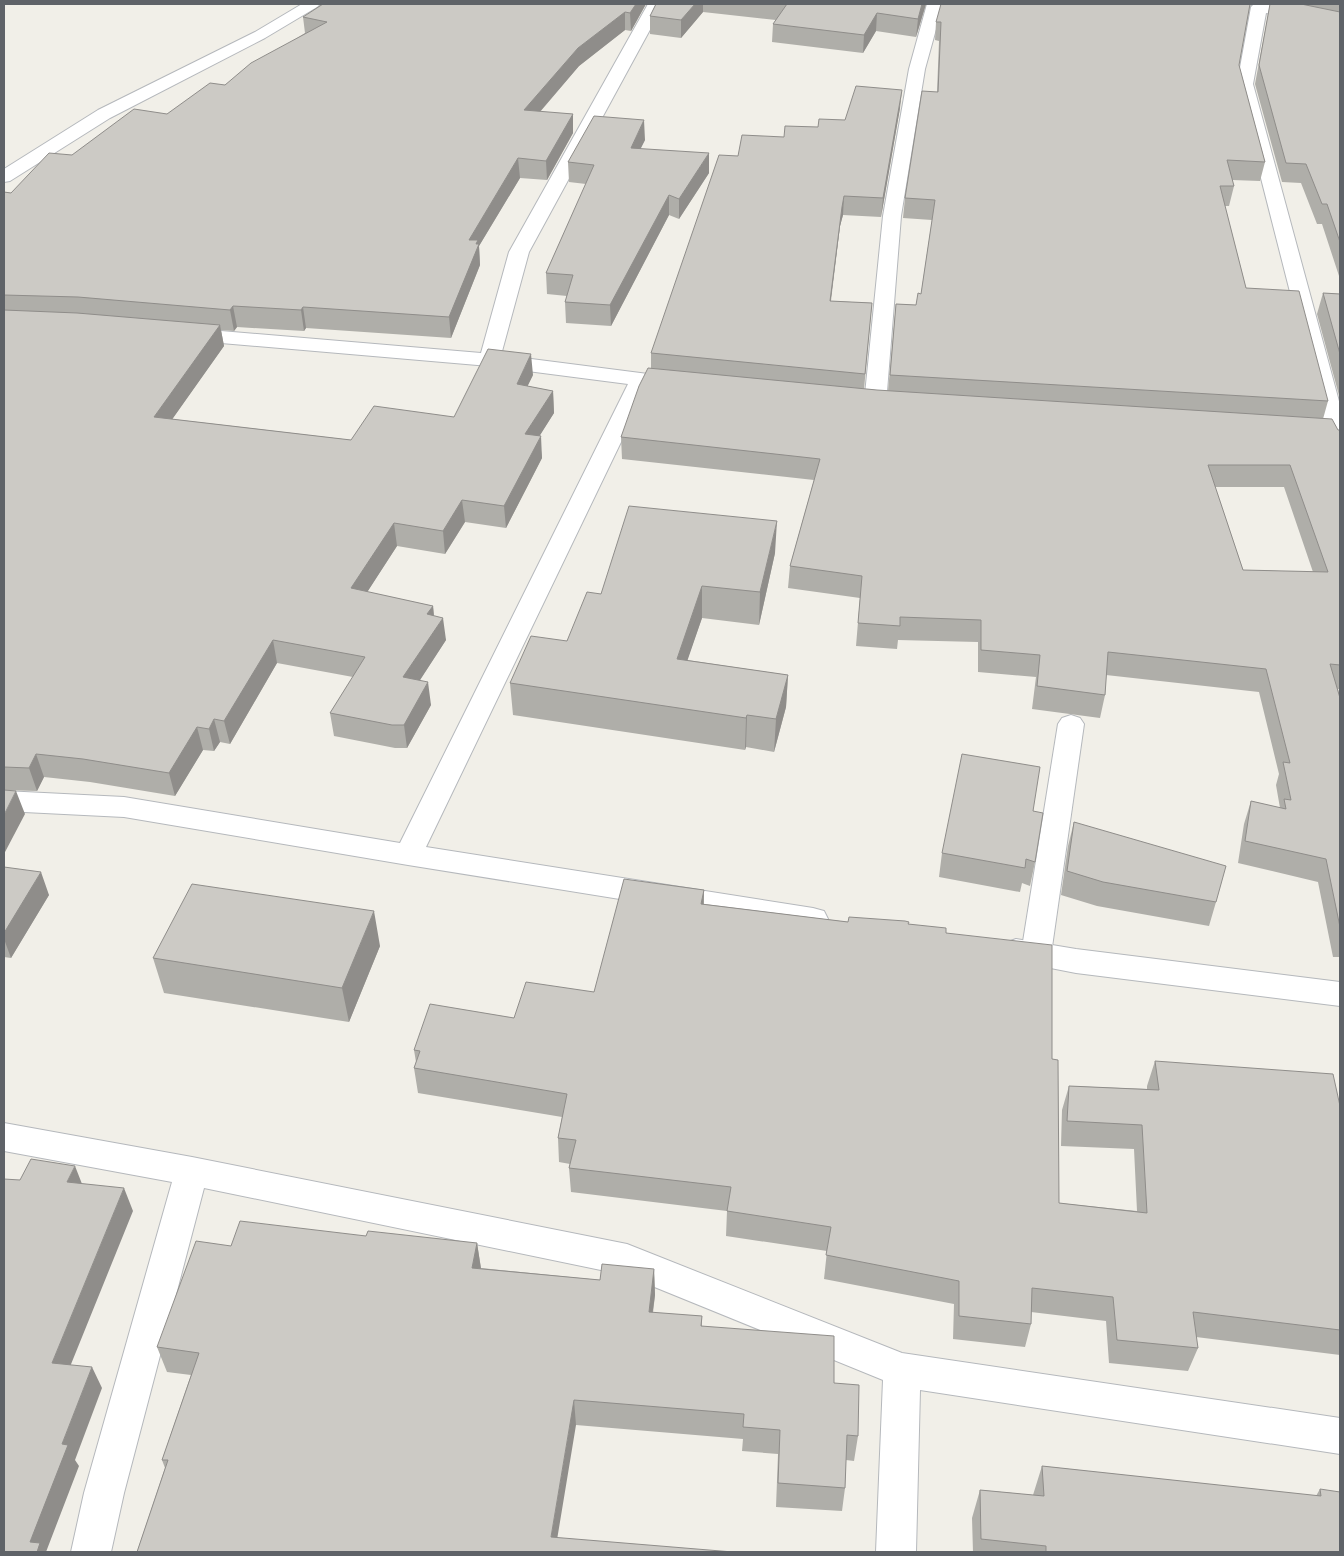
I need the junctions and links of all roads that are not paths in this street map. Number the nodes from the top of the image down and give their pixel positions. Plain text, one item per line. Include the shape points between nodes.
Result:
1 (312, 4) edge
2 (656, 4) edge
3 (935, 4) edge
4 (1253, 5) edge
5 (1340, 24) edge
6 (4, 177) edge
7 (162, 332) edge
8 (489, 360) junction
9 (640, 380) junction
10 (676, 383) edge
11 (875, 403) edge
12 (1334, 436) edge
13 (1070, 724) dead end
14 (4, 801) edge
15 (408, 855) junction
16 (840, 923) edge
17 (987, 946) edge
18 (1036, 954) junction
19 (1340, 994) edge
20 (4, 1137) edge
21 (192, 1171) junction
22 (902, 1370) junction
23 (1340, 1436) edge
24 (91, 1552) edge
25 (896, 1552) edge

1 - 6 street via 260,35 104,114
2 - 8 street via 519,252
3 - 11 street via 917,69 892,216
4 - 5 street
4 - 12 street via 1245,84
7 - 8 street
8 - 9 street
9 - 10 street
9 - 15 street
13 - 18 street
14 - 15 street via 124,807
15 - 16 street
17 - 18 street
18 - 19 street
20 - 21 street
21 - 22 street via 627,1260
21 - 24 street via 104,1493
22 - 23 street
22 - 25 street

